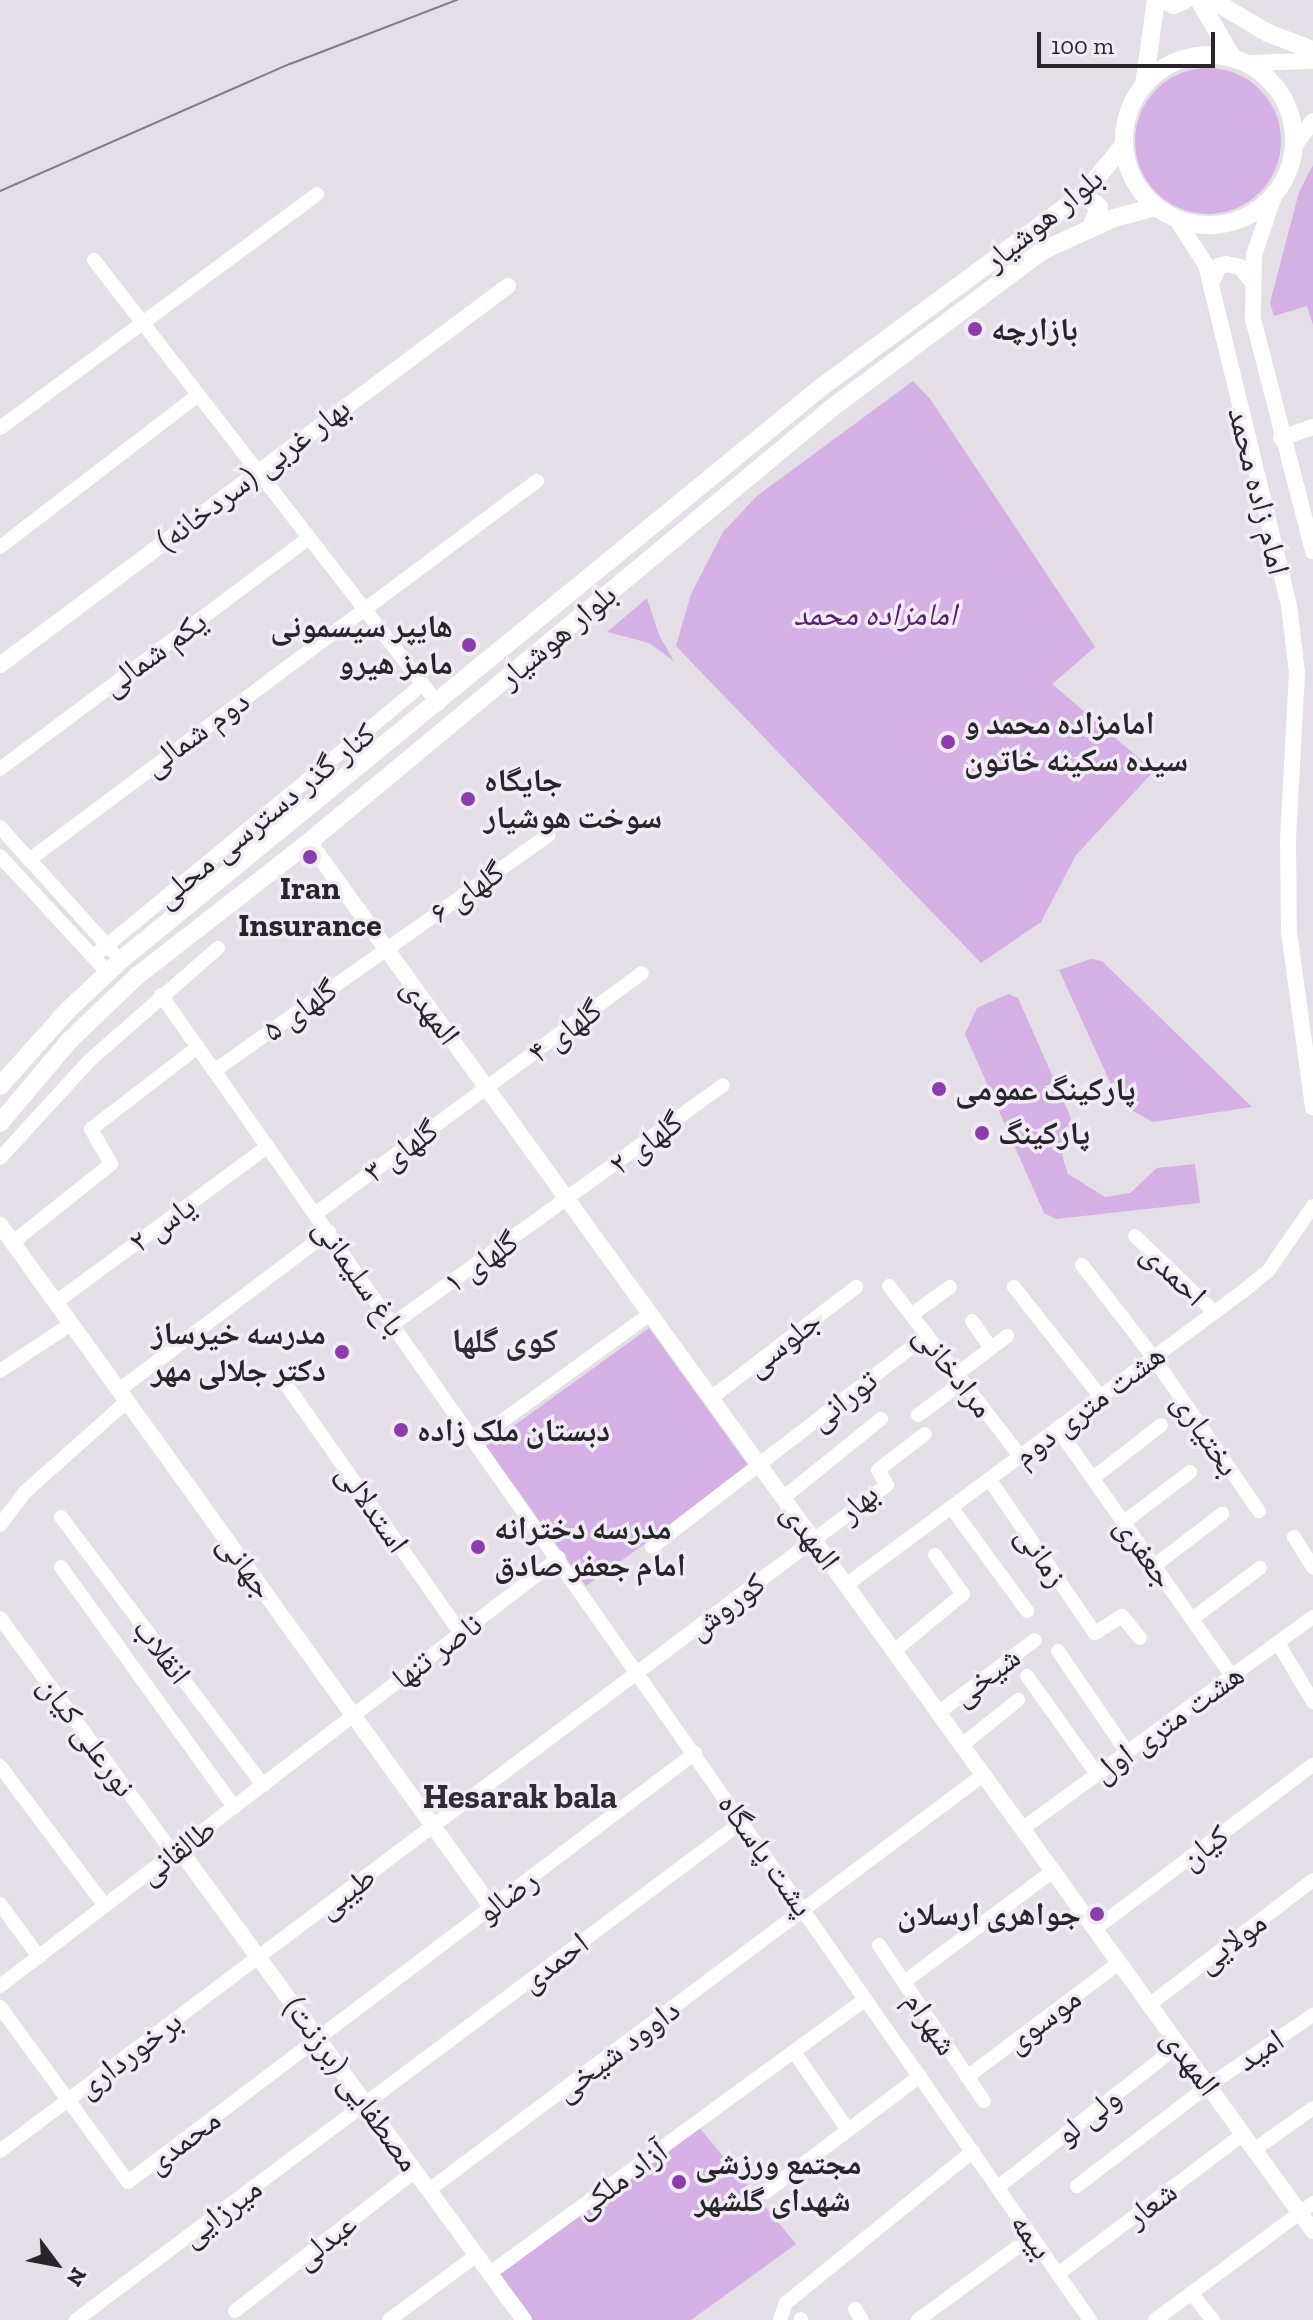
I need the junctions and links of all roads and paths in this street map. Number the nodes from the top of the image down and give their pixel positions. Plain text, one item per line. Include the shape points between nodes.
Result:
1 (1156, 0) edge
2 (1164, 0) edge
3 (1185, 0) edge
4 (1199, 0) edge
5 (1212, 0) edge
6 (1313, 50) edge
7 (1239, 60) junction
8 (1313, 61) edge
9 (1144, 85) junction
10 (1313, 121) edge
11 (1124, 145) junction
12 (1294, 146) junction
13 (317, 194) dead end
14 (1083, 194) junction
15 (1274, 196) junction
16 (1156, 207) junction
17 (1177, 220) junction
18 (1091, 228) junction
19 (94, 260) dead end
20 (1250, 279) junction
21 (1211, 284) junction
22 (508, 286) dead end
23 (141, 320) junction
24 (198, 395) junction
25 (1313, 427) edge
26 (0, 428) edge
27 (1281, 438) junction
28 (257, 470) junction
29 (537, 481) dead end
30 (1309, 519) edge
31 (309, 538) junction
32 (0, 547) edge
33 (1313, 551) edge
34 (364, 609) junction
35 (0, 665) edge
36 (423, 684) junction
37 (438, 704) junction
38 (0, 769) edge
39 (0, 827) edge
40 (548, 835) dead end
41 (309, 842) junction
42 (0, 856) edge
43 (29, 860) junction
44 (107, 945) junction
45 (218, 948) dead end
46 (387, 949) junction
47 (93, 957) junction
48 (114, 966) junction
49 (642, 973) dead end
50 (161, 995) junction
51 (70, 1040) junction
52 (198, 1047) junction
53 (90, 1060) junction
54 (214, 1071) junction
55 (723, 1085) dead end
56 (0, 1086) edge
57 (487, 1089) junction
58 (1313, 1107) edge
59 (0, 1123) edge
60 (268, 1146) junction
61 (0, 1158) edge
62 (569, 1201) junction
63 (1313, 1206) edge
64 (315, 1214) junction
65 (0, 1225) edge
66 (329, 1232) junction
67 (1135, 1236) dead end
68 (13, 1242) junction
69 (1082, 1265) dead end
70 (889, 1286) dead end
71 (856, 1287) dead end
72 (950, 1287) dead end
73 (1014, 1287) dead end
74 (56, 1302) junction
75 (1214, 1312) junction
76 (650, 1314) junction
77 (911, 1315) junction
78 (972, 1321) dead end
79 (71, 1324) junction
80 (393, 1324) junction
81 (927, 1335) junction
82 (1007, 1336) dead end
83 (991, 1348) junction
84 (1153, 1357) junction
85 (0, 1371) edge
86 (960, 1378) junction
87 (285, 1383) dead end
88 (123, 1396) junction
89 (1100, 1396) junction
90 (711, 1398) junction
91 (918, 1415) dead end
92 (881, 1419) dead end
93 (1161, 1425) dead end
94 (1057, 1428) junction
95 (925, 1434) dead end
96 (476, 1440) junction
97 (1020, 1456) junction
98 (760, 1466) junction
99 (1190, 1472) dead end
100 (1093, 1478) junction
101 (989, 1479) junction
102 (783, 1498) junction
103 (951, 1507) junction
104 (1259, 1511) dead end
105 (1222, 1514) dead end
106 (61, 1517) dead end
107 (1124, 1522) junction
108 (0, 1525) edge
109 (1294, 1537) dead end
110 (814, 1540) junction
111 (652, 1547) dead end
112 (935, 1555) dead end
113 (559, 1558) junction
114 (1154, 1566) junction
115 (61, 1567) dead end
116 (1313, 1567) edge
117 (1260, 1568) dead end
118 (846, 1585) junction
119 (1027, 1611) dead end
120 (1313, 1617) edge
121 (0, 1618) edge
122 (1192, 1619) junction
123 (461, 1633) junction
124 (1140, 1638) dead end
125 (1035, 1640) dead end
126 (1278, 1643) junction
127 (894, 1651) junction
128 (1058, 1651) dead end
129 (638, 1672) junction
130 (1027, 1676) dead end
131 (1232, 1676) junction
132 (1018, 1700) dead end
133 (1313, 1702) edge
134 (938, 1713) junction
135 (353, 1716) junction
136 (962, 1745) junction
137 (1127, 1752) junction
138 (695, 1753) junction
139 (1313, 1765) edge
140 (0, 1766) edge
141 (1097, 1774) junction
142 (983, 1775) junction
143 (263, 1785) junction
144 (234, 1807) junction
145 (743, 1821) junction
146 (433, 1826) junction
147 (1022, 1829) junction
148 (176, 1851) junction
149 (1053, 1871) junction
150 (1313, 1880) edge
151 (0, 1904) edge
152 (105, 1906) junction
153 (492, 1908) junction
154 (805, 1910) junction
155 (1095, 1929) junction
156 (879, 1945) dead end
157 (39, 1957) junction
158 (259, 1958) junction
159 (1119, 1963) junction
160 (904, 1982) junction
161 (0, 1986) edge
162 (866, 1999) junction
163 (1149, 2005) junction
164 (0, 2007) edge
165 (1313, 2015) edge
166 (319, 2040) junction
167 (1179, 2045) junction
168 (794, 2052) junction
169 (920, 2076) junction
170 (967, 2077) junction
171 (1208, 2086) junction
172 (68, 2100) junction
173 (984, 2101) dead end
174 (365, 2103) junction
175 (1313, 2108) edge
176 (848, 2130) junction
177 (1243, 2134) junction
178 (1254, 2150) junction
179 (0, 2151) edge
180 (973, 2151) junction
181 (415, 2171) junction
182 (1077, 2186) dead end
183 (998, 2187) junction
184 (429, 2190) junction
185 (766, 2192) dead end
186 (1306, 2208) edge
187 (1313, 2231) edge
188 (1016, 2248) dead end
189 (477, 2255) junction
190 (490, 2273) junction
191 (1058, 2274) junction
192 (1191, 2293) junction
193 (235, 2311) dead end
194 (76, 2320) edge
195 (389, 2320) edge
196 (524, 2320) edge
197 (780, 2320) edge
198 (918, 2320) edge
199 (1090, 2320) edge
200 (1155, 2320) edge
201 (1213, 2320) edge

1 - 9 main road
2 - 3 main road via 1174,5
4 - 7 main road
5 - 6 main road via 1268,33
7 - 8 street
7 - 9 main road via 1193,56 1158,71
7 - 12 main road via 1264,74 1288,106
9 - 11 main road via 1132,103
10 - 12 street
11 - 14 main road, بلوار هوشیار
11 - 16 main road via 1134,179
12 - 15 main road via 1288,173
13 - 23 street
14 - 18 main road via 1099,207
14 - 37 main road, بلوار هوشیار via 820,388
15 - 17 main road via 1229,223
15 - 20 street, امام زاده محمد
16 - 17 main road
16 - 18 main road, بلوار هوشیار
17 - 21 street, امام زاده محمد via 1196,246
18 - 41 main road, بلوار هوشیار via 1044,250 833,407
19 - 23 street
20 - 21 street via 1240,267 1226,264 1219,266
20 - 27 street, امام زاده محمد via 1253,319
21 - 58 street, امام زاده محمد via 1289,605 1297,673 1289,932
22 - 28 street, بهار غربی (سردخانه)
23 - 24 street
23 - 26 street
24 - 28 street
24 - 32 street
25 - 27 street
27 - 30 street, امام زاده محمد
28 - 31 street
28 - 35 street, بهار غربی (سردخانه)
29 - 34 street, دوم شمالی
30 - 33 street, امام زاده محمد
31 - 34 street
31 - 38 street, یکم شمالی
34 - 36 street
34 - 43 street, دوم شمالی
36 - 37 street
36 - 44 street, کنار گذر دسترسی محلی
37 - 48 main road, بلوار هوشیار
39 - 43 street
40 - 46 street, گلهای ۶
41 - 46 street, المهدی
41 - 51 main road, بلوار هوشیار via 137,976
42 - 47 street
43 - 44 street
44 - 47 street, کنار گذر دسترسی محلی
44 - 48 street
45 - 50 street
46 - 54 street, گلهای ۵
46 - 57 street, المهدی
47 - 48 street
48 - 56 main road, بلوار هوشیار
49 - 57 street, گلهای ۴
50 - 52 street, باغ سلیمانی
50 - 53 street
51 - 53 street
51 - 59 main road, بلوار هوشیار
52 - 54 street, باغ سلیمانی
52 - 68 street via 91,1129 111,1164
53 - 61 street
54 - 60 street, باغ سلیمانی
55 - 62 street, گلهای ۲
57 - 62 street, المهدی
57 - 64 street, گلهای ۳
60 - 64 street, باغ سلیمانی
60 - 74 street, یاس ۲
62 - 76 street, المهدی
62 - 80 street, گلهای ۱
63 - 75 street, هشت متری دوم via 1268,1271
64 - 66 street, باغ سلیمانی
65 - 68 street, جهانی
66 - 80 street, باغ سلیمانی
66 - 88 street
67 - 75 street, احمدی
68 - 74 street, جهانی
69 - 84 street, بختیاری
70 - 77 street, مرادخانی
71 - 90 street, جلوسی
72 - 77 street
73 - 89 street
74 - 79 street, جهانی
75 - 84 street, هشت متری دوم
76 - 90 street, المهدی
76 - 96 street
77 - 81 street, مرادخانی
78 - 83 street
79 - 85 street
79 - 88 street, جهانی
80 - 96 street, باغ سلیمانی
81 - 86 street, مرادخانی
81 - 98 street, تورانی
82 - 83 street
83 - 86 street
84 - 89 street, هشت متری دوم
84 - 104 street, بختیاری
86 - 91 street
86 - 97 street, مرادخانی
87 - 123 street, استدلالی
88 - 108 street via 25,1492
88 - 135 street, جهانی
89 - 94 street, هشت متری دوم
90 - 98 street, المهدی
92 - 102 street
93 - 100 street
94 - 97 street, هشت متری دوم
94 - 100 street, جعفری
95 - 110 street, بهار via 878,1470 887,1485
96 - 113 street, باغ سلیمانی
97 - 101 street, هشت متری دوم
98 - 102 street, المهدی
98 - 111 street, تورانی
99 - 107 street
100 - 107 street, جعفری
101 - 103 street, هشت متری دوم
101 - 124 street, زمانی via 1095,1633 1122,1616
102 - 110 street, المهدی
103 - 118 street, هشت متری دوم
103 - 119 street
105 - 114 street
106 - 143 street, انقلاب
107 - 114 street, جعفری
109 - 116 street
110 - 118 street, المهدی
110 - 129 street, کوروش
112 - 127 street via 963,1594
113 - 123 street, ناصر تنها
113 - 129 street, پشت پاسگاه
114 - 122 street, جعفری
115 - 144 street
117 - 122 street
118 - 127 street, المهدی
120 - 126 street, هشت متری اول
121 - 148 street, نورعلی کیان
122 - 131 street, جعفری
123 - 135 street, ناصر تنها
125 - 134 street, شیخی
126 - 131 street, هشت متری اول
126 - 133 street
127 - 134 street, المهدی
128 - 137 street
129 - 138 street, پشت پاسگاه
129 - 146 street, کوروش
130 - 141 street
131 - 137 street, هشت متری اول
132 - 136 street
134 - 136 street, المهدی
135 - 143 street, طالقانی
135 - 146 street, جهانی
136 - 142 street, المهدی
137 - 141 street, هشت متری اول
138 - 145 street, پشت پاسگاه
138 - 153 street, رضالو
139 - 155 street, کیان
140 - 152 street
141 - 147 street, هشت متری اول
142 - 147 street, المهدی
142 - 154 street, داوود شیخی
143 - 144 street, طالقانی
144 - 148 street, طالقانی
145 - 154 street, پشت پاسگاه
145 - 174 street, احمدی
146 - 153 street, جهانی
146 - 158 street, طیبی
147 - 149 street, المهدی
148 - 152 street, طالقانی
148 - 158 street, مصطفایی (برزنت)
149 - 155 street, المهدی
149 - 160 street
150 - 163 street, مولایی
151 - 157 street
152 - 157 street, طالقانی
153 - 166 street, رضالو
154 - 162 street, پشت پاسگاه
154 - 184 street, داوود شیخی
155 - 159 street, المهدی
156 - 160 street, شهرام
157 - 161 street, طالقانی
158 - 166 street, مصطفایی (برزنت)
158 - 172 street, برخورداری
159 - 163 street, المهدی
159 - 170 street, موسوی
160 - 170 street, شهرام
162 - 168 street, آزاد ملکی
162 - 169 street, پشت پاسگاه
163 - 167 street, المهدی
164 - 172 street
165 - 171 street, امید
166 - 172 street, محمدی via 128,2182
166 - 174 street, مصطفایی (برزنت)
167 - 171 street, المهدی
167 - 183 street, ولی لو
168 - 176 street
168 - 190 street, آزاد ملکی
169 - 176 street
169 - 180 street, پشت پاسگاه
170 - 173 street, شهرام
171 - 177 street, المهدی
171 - 182 street, امید
172 - 179 street, برخورداری
174 - 181 street, مصطفایی (برزنت)
174 - 194 street, میرزایی
175 - 178 street
176 - 185 street
177 - 178 street, المهدی
177 - 191 street, شعار
178 - 186 street, المهدی
180 - 183 street, بیمه
180 - 197 street via 786,2303
181 - 184 street, مصطفایی (برزنت)
181 - 193 street, عبدلی
183 - 191 street, بیمه
184 - 189 street, مصطفایی (برزنت)
186 - 187 street, المهدی
186 - 192 street
188 - 198 street
189 - 190 street, مصطفایی (برزنت)
189 - 195 street
190 - 196 street, مصطفایی (برزنت)
191 - 199 street, بیمه
192 - 200 street
192 - 201 street

